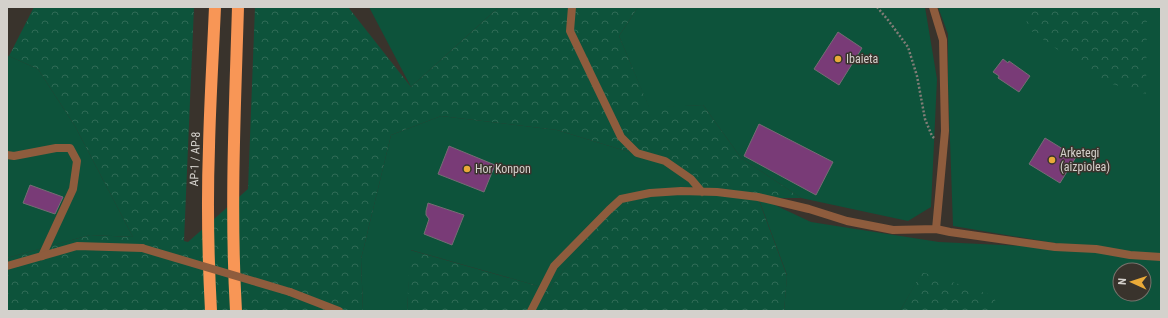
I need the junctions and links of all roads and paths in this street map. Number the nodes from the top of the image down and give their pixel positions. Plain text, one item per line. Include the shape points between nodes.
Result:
1 (215, 7) edge
2 (238, 7) edge
3 (572, 7) edge
4 (876, 7) edge
5 (933, 7) edge
6 (944, 148) junction
7 (7, 155) edge
8 (702, 192) junction
9 (936, 228) junction
10 (42, 256) junction
11 (1161, 257) edge
12 (7, 266) edge
13 (211, 311) edge
14 (236, 311) edge
15 (339, 311) edge
16 (531, 311) edge

1 - 13 highway, AP-1 / AP-8 via 208,204
2 - 14 highway via 233,146 233,260
3 - 8 street via 570,31 621,137 637,153 665,161 691,179
4 - 6 path via 908,47 917,76 925,119 932,136
5 - 6 street via 944,40
6 - 9 street
7 - 10 street via 70,148 77,161 73,189
8 - 9 street via 758,197 847,221 893,230
8 - 16 street via 650,193 621,199 554,266
9 - 11 street via 1055,247
10 - 12 street
10 - 15 street, bridge via 77,246 142,248 290,292

